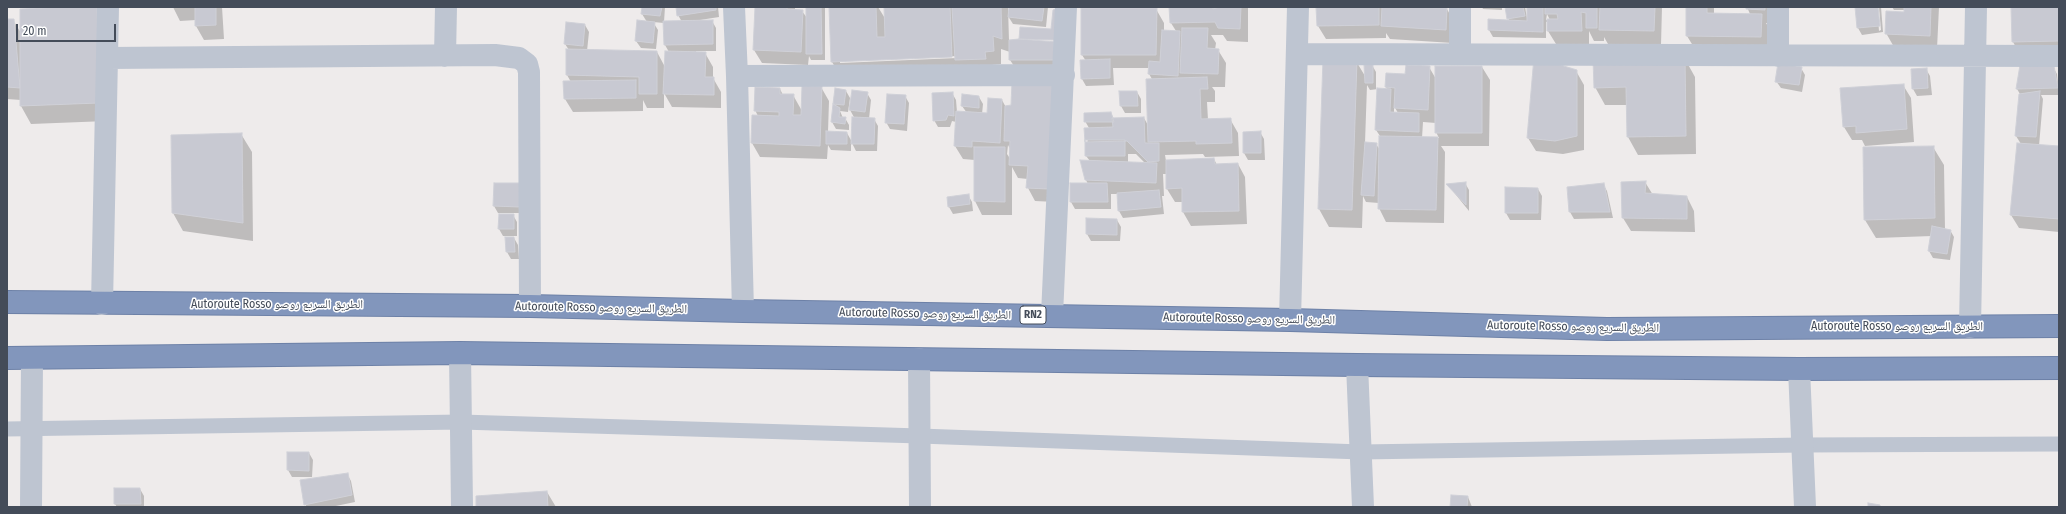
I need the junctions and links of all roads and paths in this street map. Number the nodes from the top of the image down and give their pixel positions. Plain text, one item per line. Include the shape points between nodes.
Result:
1 (108, 7) edge
2 (446, 7) edge
3 (734, 7) edge
4 (1066, 7) edge
5 (1298, 7) edge
6 (1460, 7) edge
7 (1778, 7) edge
8 (1976, 7) edge
9 (1298, 54) junction
10 (1460, 54) junction
11 (445, 56) junction
12 (1778, 56) junction
13 (1976, 56) junction
14 (2059, 56) edge
15 (108, 58) junction
16 (1064, 75) junction
17 (736, 76) junction
18 (7, 302) edge
19 (102, 304) junction
20 (530, 306) junction
21 (743, 311) junction
22 (1052, 315) junction
23 (1290, 320) junction
24 (2059, 326) edge
25 (1970, 327) junction
26 (460, 353) junction
27 (7, 358) edge
28 (32, 358) junction
29 (919, 359) junction
30 (1357, 365) junction
31 (2059, 368) edge
32 (1799, 369) junction
33 (461, 422) junction
34 (7, 429) edge
35 (32, 430) junction
36 (920, 436) junction
37 (2059, 444) edge
38 (1802, 445) junction
39 (1360, 452) junction
40 (31, 507) edge
41 (462, 507) edge
42 (920, 507) edge
43 (1363, 507) edge
44 (1805, 507) edge

1 - 15 street
2 - 11 street
3 - 17 street
4 - 16 street
5 - 9 street
6 - 10 street
7 - 12 street
8 - 13 street
9 - 10 street
9 - 23 street
10 - 12 street
11 - 15 street
11 - 20 street via 495,55 519,58 527,64
12 - 13 street
13 - 14 street
13 - 25 street
15 - 19 street
16 - 17 street
16 - 22 street
17 - 21 street
18 - 19 highway, Autoroute Rosso الطريق السريع روصو / RN2
19 - 20 highway, Autoroute Rosso الطريق السريع روصو / RN2
20 - 21 highway, Autoroute Rosso الطريق السريع روصو / RN2
21 - 22 highway, Autoroute Rosso الطريق السريع روصو / RN2
22 - 23 highway, Autoroute Rosso الطريق السريع روصو / RN2
23 - 25 highway, Autoroute Rosso الطريق السريع روصو / RN2 via 1607,329
24 - 25 highway, Autoroute Rosso الطريق السريع روصو / RN2
26 - 28 highway
26 - 29 highway
26 - 33 street
27 - 28 highway
28 - 35 street
29 - 30 highway
29 - 36 street
30 - 32 highway
30 - 39 street
31 - 32 highway
32 - 38 street
33 - 35 lane
33 - 36 lane
33 - 41 street
34 - 35 lane
35 - 40 street
36 - 39 lane
36 - 42 street
37 - 38 lane
38 - 39 lane
38 - 44 street
39 - 43 street

